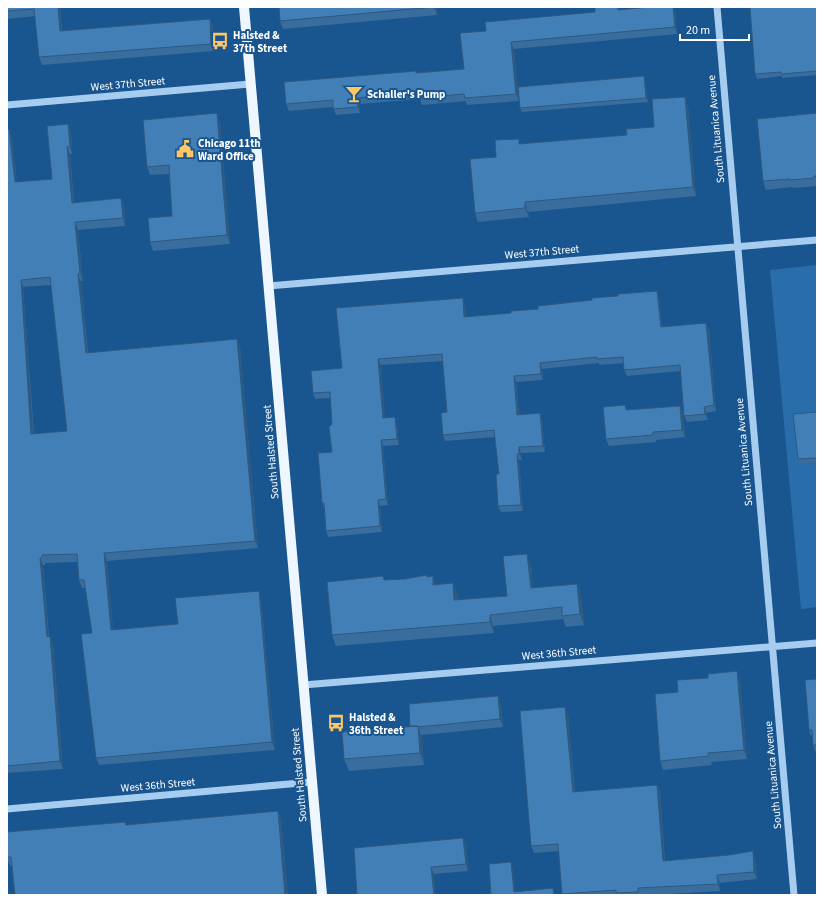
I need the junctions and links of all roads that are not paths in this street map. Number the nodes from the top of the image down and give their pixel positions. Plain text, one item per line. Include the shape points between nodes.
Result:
1 (244, 7) edge
2 (716, 7) edge
3 (250, 84) junction
4 (7, 105) edge
5 (817, 240) edge
6 (738, 246) junction
7 (268, 286) junction
8 (817, 643) edge
9 (772, 647) junction
10 (303, 685) junction
11 (312, 782) junction
12 (7, 809) edge
13 (322, 895) edge
14 (794, 895) edge

1 - 3 main road, South Halsted Street
2 - 6 street, South Lituanica Avenue
3 - 4 street, West 37th Street
3 - 7 main road, South Halsted Street
5 - 6 street, West 37th Street
6 - 7 street, West 37th Street
6 - 9 street, South Lituanica Avenue
7 - 10 main road, South Halsted Street
8 - 9 street, West 36th Street
9 - 10 street, West 36th Street
9 - 14 street, South Lituanica Avenue
10 - 11 main road, South Halsted Street
11 - 12 street, West 36th Street
11 - 13 main road, South Halsted Street

